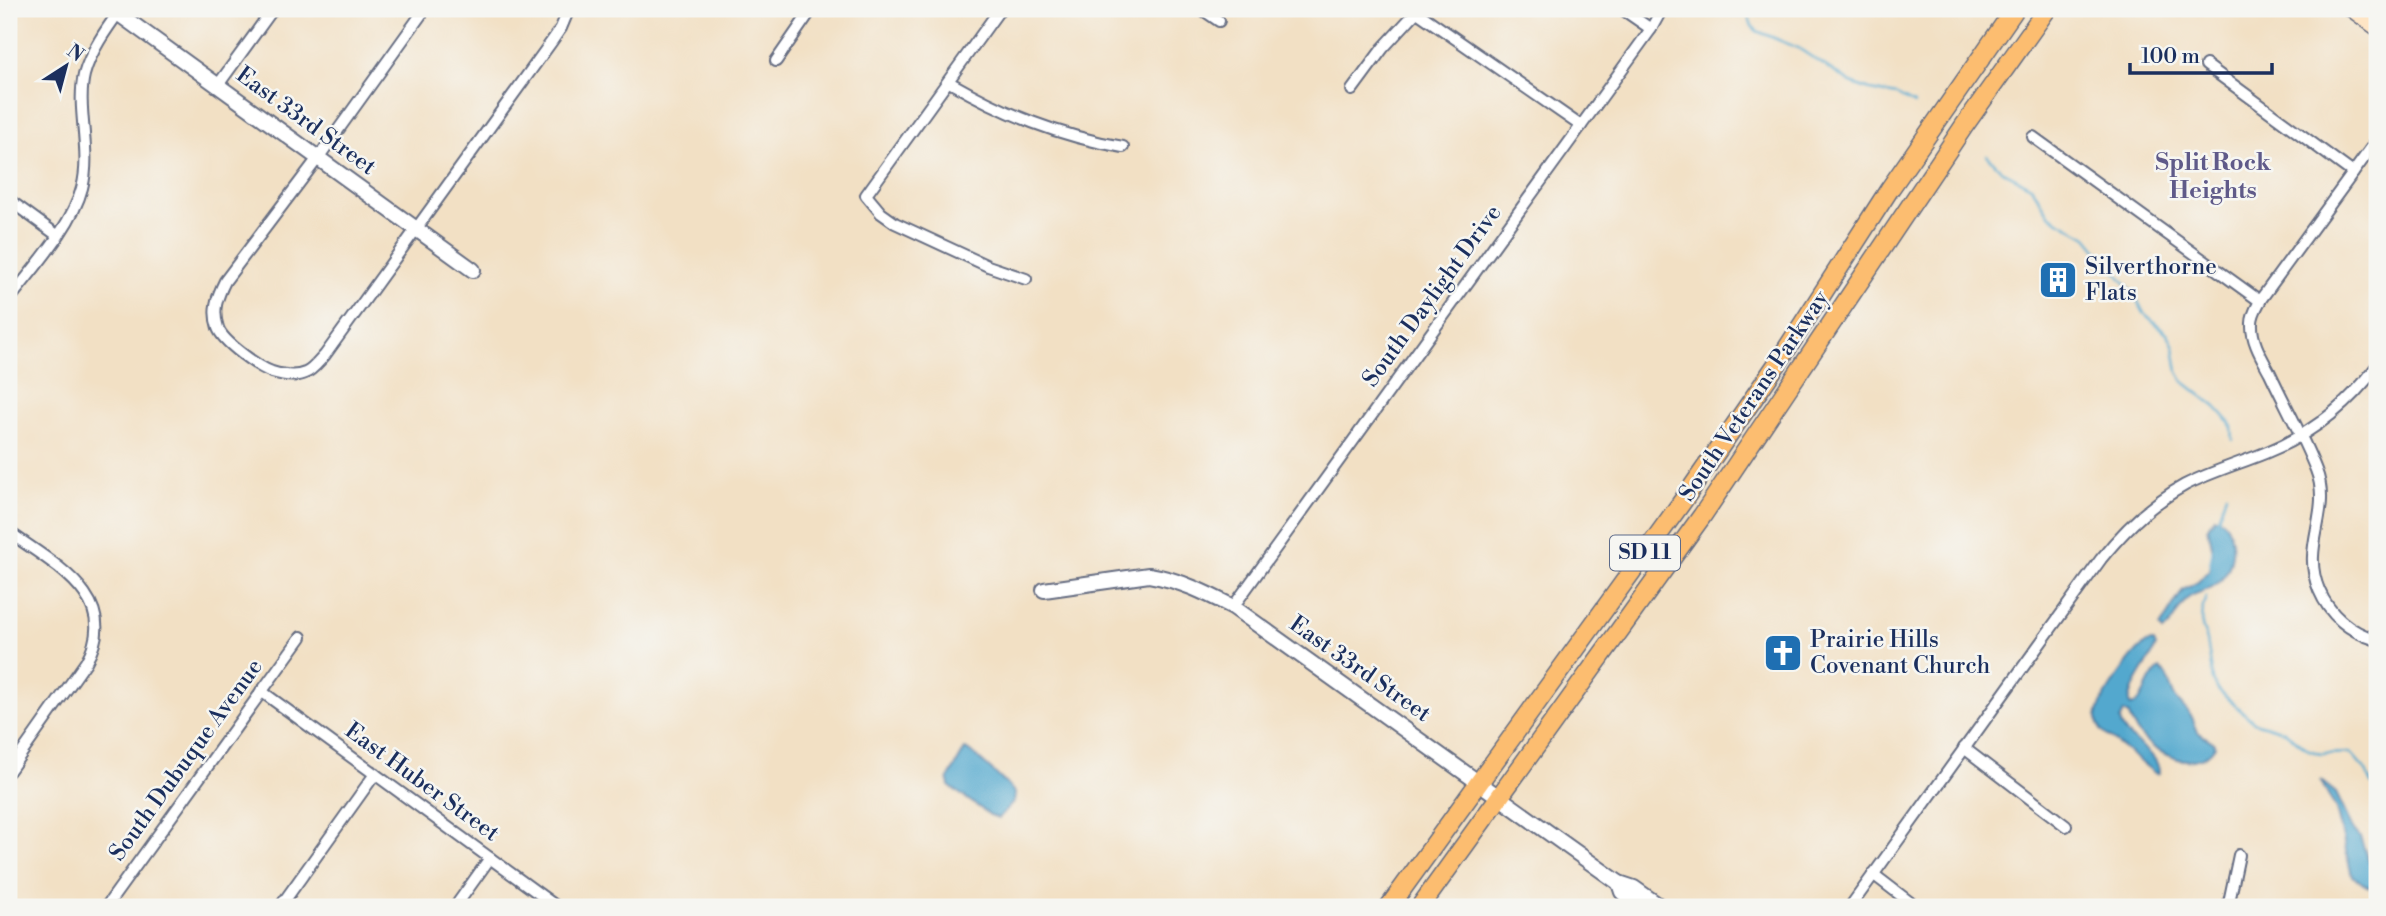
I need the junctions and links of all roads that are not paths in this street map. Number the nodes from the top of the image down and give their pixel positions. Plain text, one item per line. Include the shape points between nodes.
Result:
1 (274, 9) edge
2 (425, 9) edge
3 (569, 9) edge
4 (812, 9) edge
5 (1000, 9) edge
6 (1195, 9) edge
7 (1622, 9) edge
8 (1662, 9) edge
9 (2015, 9) edge
10 (2047, 9) edge
11 (2352, 9) edge
12 (117, 10) edge
13 (1418, 10) edge
14 (1219, 21) dead end
15 (2377, 27) edge
16 (1651, 29) junction
17 (776, 61) dead end
18 (2206, 65) dead end
19 (949, 82) junction
20 (218, 85) junction
21 (1352, 90) dead end
22 (1581, 126) junction
23 (2033, 136) dead end
24 (2377, 140) edge
25 (1123, 147) dead end
26 (318, 158) junction
27 (2353, 173) junction
28 (9, 200) edge
29 (416, 229) junction
30 (57, 235) junction
31 (473, 270) dead end
32 (1026, 279) dead end
33 (9, 300) edge
34 (2260, 302) junction
35 (2377, 366) edge
36 (2300, 436) junction
37 (9, 534) edge
38 (1044, 590) dead end
39 (1233, 607) junction
40 (301, 637) dead end
41 (2377, 640) edge
42 (261, 691) junction
43 (1964, 748) junction
44 (9, 771) edge
45 (375, 774) junction
46 (1480, 782) junction
47 (1501, 797) junction
48 (2066, 826) dead end
49 (2239, 855) dead end
50 (490, 858) junction
51 (1873, 874) junction
52 (1619, 883) junction
53 (106, 907) edge
54 (280, 907) edge
55 (455, 907) edge
56 (557, 907) edge
57 (1389, 907) edge
58 (1420, 907) edge
59 (1641, 907) edge
60 (1661, 907) edge
61 (1850, 907) edge
62 (1916, 907) edge
63 (2228, 907) edge

1 - 20 street
2 - 26 street
3 - 29 street via 552,41
4 - 17 street
5 - 19 street
6 - 14 street
7 - 16 street
8 - 16 street, South Daylight Drive
9 - 46 highway, South Veterans Parkway / SD 11 via 1889,190 1726,439
10 - 47 highway, South Veterans Parkway / SD 11 via 1710,506
11 - 15 main road
12 - 20 street, East 33rd Street
12 - 30 street via 83,76 83,185 77,205
13 - 21 street
13 - 22 street
16 - 22 street, South Daylight Drive
18 - 27 street
19 - 25 street via 1024,121
19 - 32 street via 866,195 895,223
20 - 26 street, East 33rd Street
22 - 39 street, South Daylight Drive
23 - 34 street
24 - 27 street
26 - 29 street, East 33rd Street
26 - 29 street via 215,300 219,331 230,344 272,372 307,373
27 - 34 street
28 - 30 street
29 - 31 street, East 33rd Street
30 - 33 street
34 - 36 street via 2252,320 2253,335
35 - 36 street via 2340,407
36 - 41 street via 2318,473 2322,495 2311,555 2318,588 2344,624
36 - 43 street via 2185,486 2131,526 2101,559
37 - 44 street via 76,582 90,599 97,624 86,662
38 - 39 street, East 33rd Street via 1149,575 1181,583
39 - 46 street, East 33rd Street
40 - 42 street, South Dubuque Avenue
42 - 45 street, East Huber Street
42 - 53 street, South Dubuque Avenue
43 - 48 street
43 - 51 street
45 - 50 street, East Huber Street
45 - 54 street
46 - 47 street, East 33rd Street
46 - 57 highway, South Veterans Parkway / SD 11
47 - 52 street, East 33rd Street
47 - 58 highway, South Veterans Parkway / SD 11
49 - 63 street
50 - 55 street
50 - 56 street, East Huber Street
51 - 61 street
51 - 62 street
52 - 59 street, East 33rd Street via 1622,892
52 - 60 street, East 33rd Street

